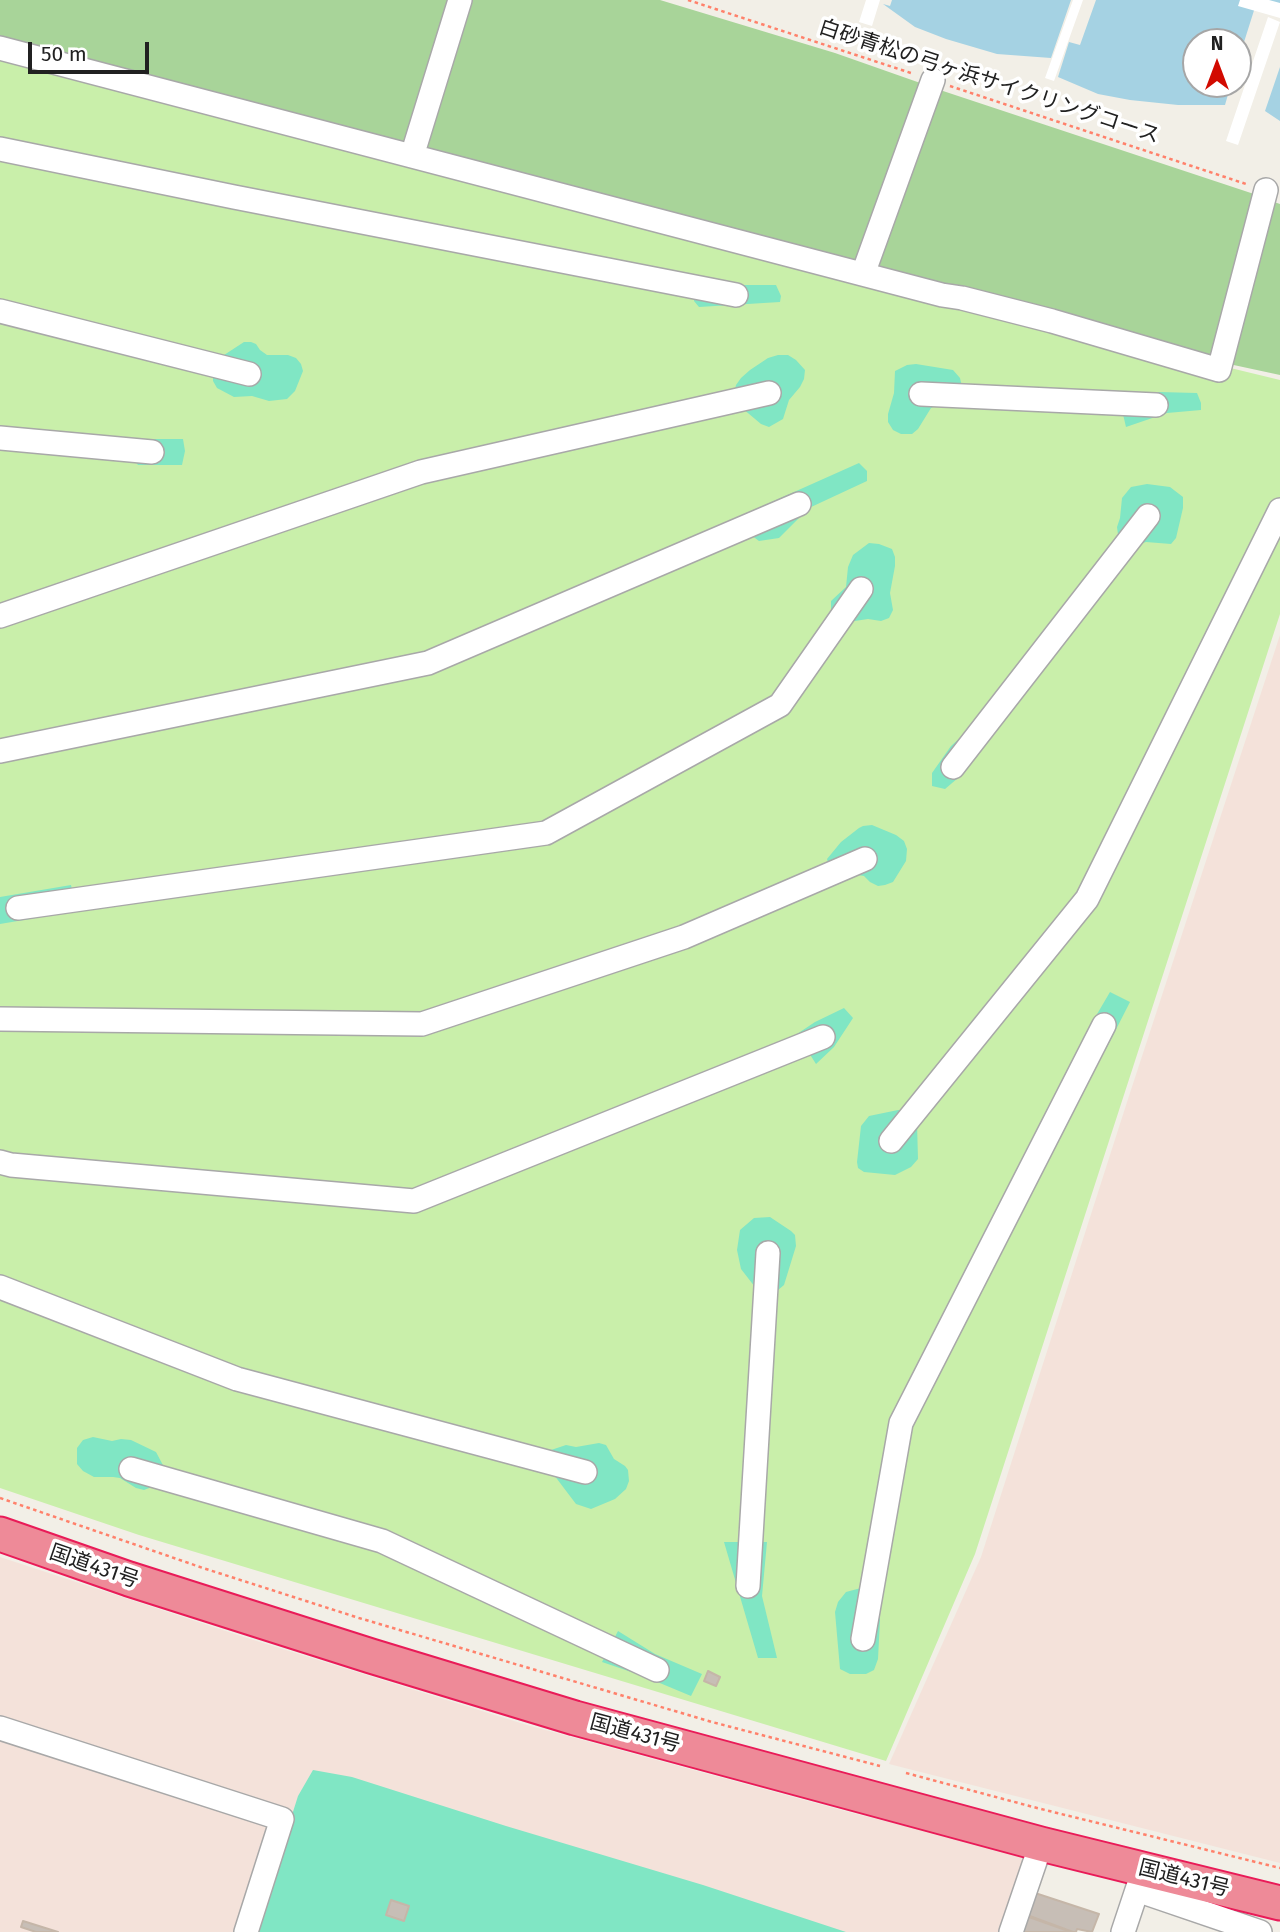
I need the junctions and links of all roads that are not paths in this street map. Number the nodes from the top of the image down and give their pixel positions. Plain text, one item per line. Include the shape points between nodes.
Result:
1 (460, 0) edge
2 (0, 48) edge
3 (933, 80) road end
4 (0, 149) edge
5 (412, 156) junction
6 (1266, 190) road end
7 (863, 274) junction
8 (736, 295) dead end
9 (0, 311) edge
10 (249, 374) dead end
11 (769, 393) dead end
12 (921, 394) dead end
13 (1156, 405) dead end
14 (0, 438) edge
15 (152, 452) dead end
16 (799, 504) dead end
17 (1280, 510) edge
18 (1148, 516) dead end
19 (861, 589) dead end
20 (0, 615) edge
21 (0, 751) edge
22 (953, 767) dead end
23 (865, 859) dead end
24 (18, 908) dead end
25 (0, 1019) edge
26 (1104, 1025) dead end
27 (823, 1037) dead end
28 (891, 1141) dead end
29 (0, 1162) edge
30 (768, 1253) dead end
31 (0, 1287) edge
32 (131, 1469) dead end
33 (585, 1472) dead end
34 (0, 1513) edge
35 (0, 1534) edge
36 (748, 1586) dead end
37 (863, 1639) dead end
38 (657, 1670) dead end
39 (0, 1728) edge
40 (1041, 1844) junction
41 (1140, 1880) junction
42 (1280, 1882) edge
43 (1280, 1902) edge
44 (247, 1932) edge
45 (1011, 1932) edge
46 (1123, 1932) edge
47 (1260, 1932) edge

1 - 5 street
2 - 5 street
3 - 7 street
4 - 8 street
5 - 7 street
6 - 7 street via 1219,370 1052,321
9 - 10 street
11 - 20 street via 421,472
12 - 13 street
14 - 15 street
16 - 21 street via 428,663
17 - 28 street via 1087,899
18 - 22 street
19 - 24 street via 780,705 546,833
23 - 25 street via 684,937 422,1024
26 - 37 street via 901,1423
27 - 29 street via 414,1202
30 - 36 street
31 - 33 street via 237,1379
32 - 38 street via 382,1541
34 - 42 highway, 国道431号 via 582,1699
35 - 40 highway, 国道431号 via 575,1718
39 - 44 street via 282,1819
40 - 41 highway, 国道431号
40 - 45 street
41 - 43 highway, 国道431号
41 - 46 street
41 - 47 street

